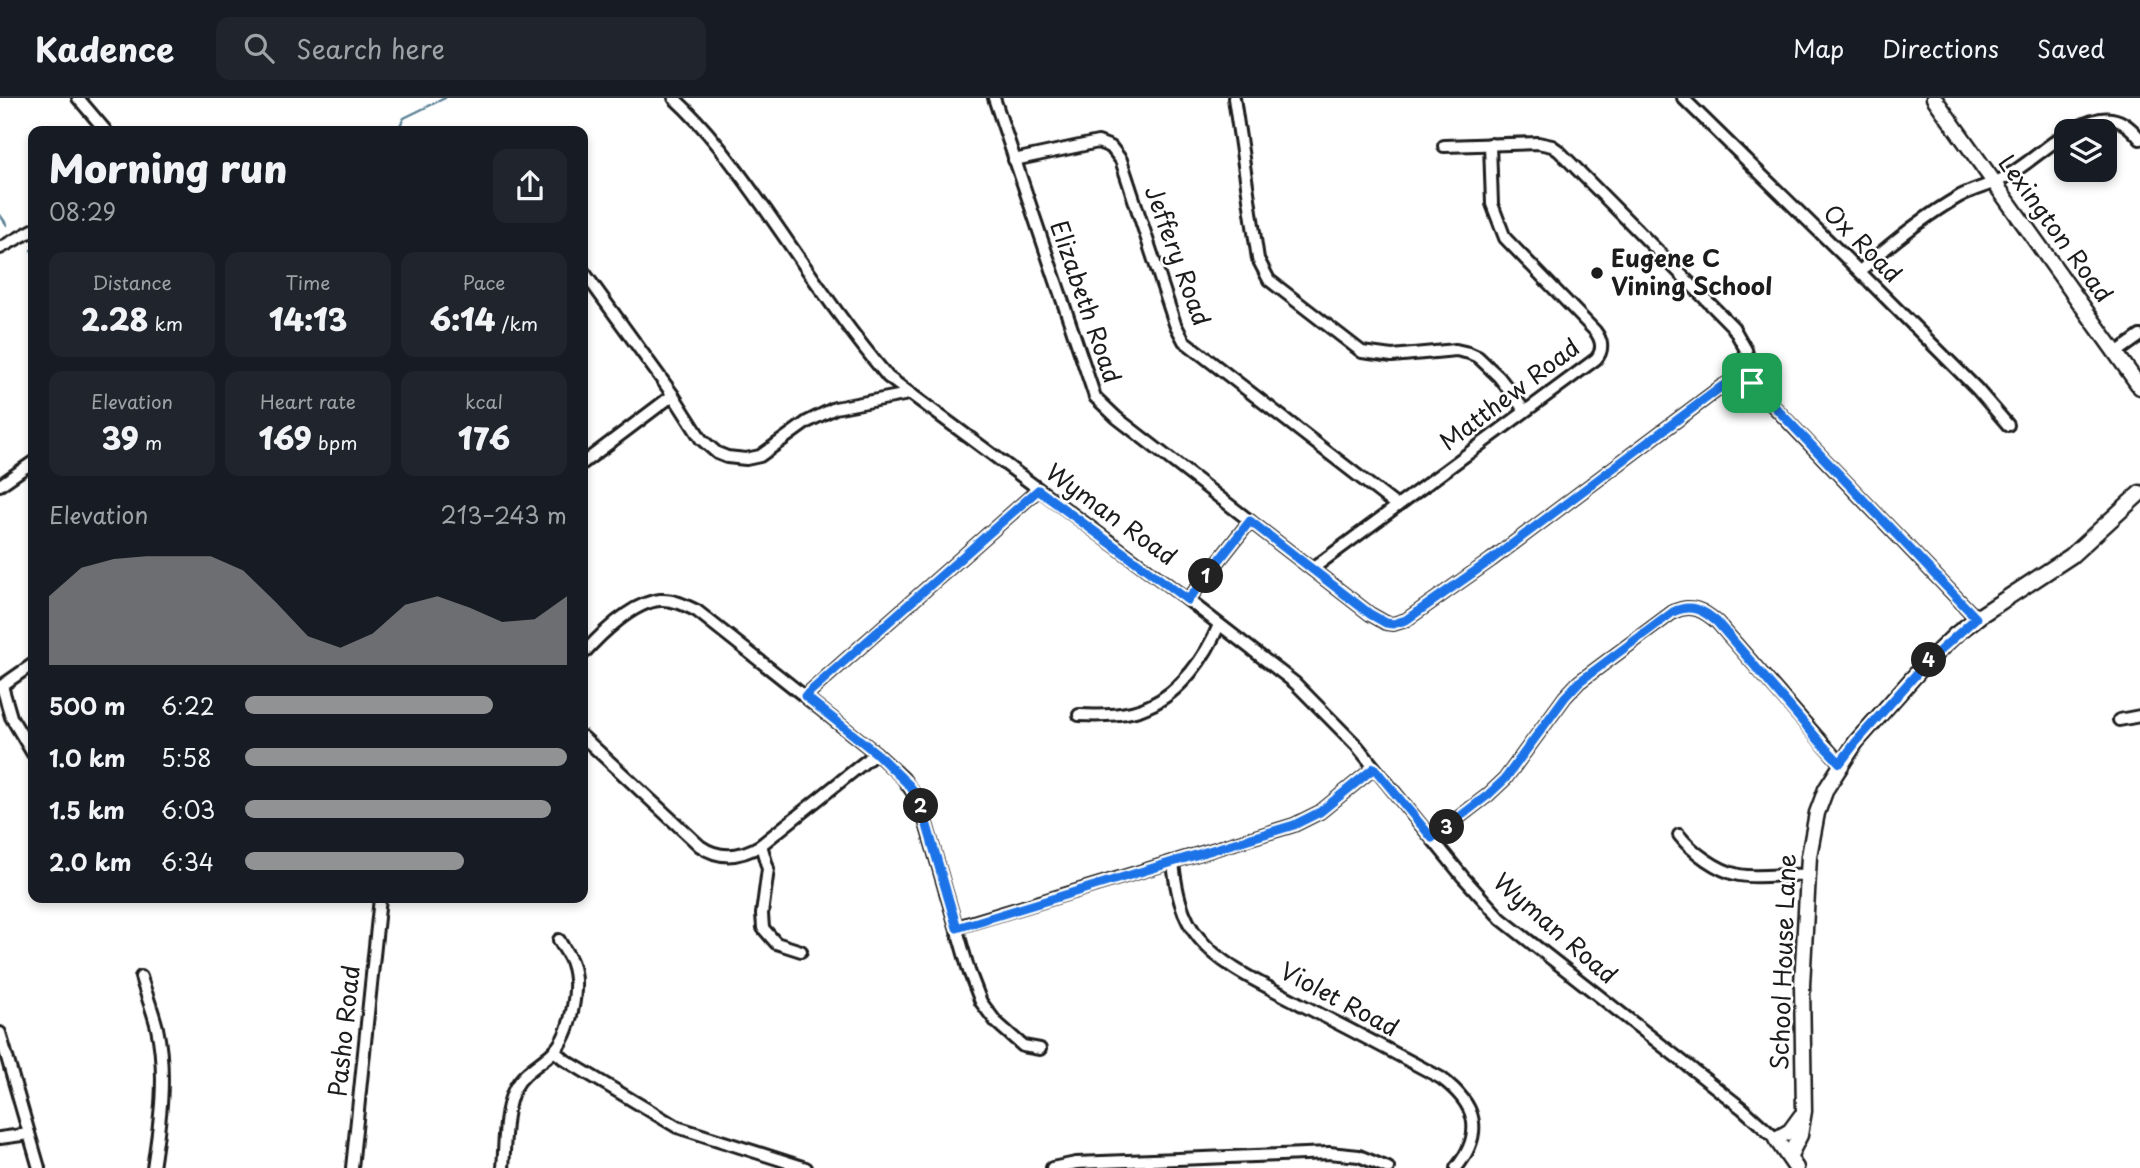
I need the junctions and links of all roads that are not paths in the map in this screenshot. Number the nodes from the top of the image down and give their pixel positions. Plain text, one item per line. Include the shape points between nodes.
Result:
1 (78, 98) edge
2 (674, 98) edge
3 (994, 98) edge
4 (1234, 98) edge
5 (1683, 98) edge
6 (1934, 98) edge
7 (2117, 121) edge
8 (102, 126) edge
9 (2140, 139) edge
10 (2054, 142) edge
11 (1490, 144) junction
12 (1444, 146) dead end
13 (1014, 160) junction
14 (1993, 182) junction
15 (28, 233) edge
16 (0, 248) edge
17 (1860, 271) junction
18 (588, 278) edge
19 (2140, 336) edge
20 (2116, 353) junction
21 (1752, 383) junction
22 (2140, 387) edge
23 (909, 394) junction
24 (673, 395) junction
25 (1525, 411) junction
26 (2008, 425) dead end
27 (588, 459) edge
28 (28, 465) edge
29 (0, 485) edge
30 (1038, 490) junction
31 (2140, 493) edge
32 (1397, 506) junction
33 (1250, 521) junction
34 (1312, 569) junction
35 (1188, 600) junction
36 (1976, 618) junction
37 (1219, 625) junction
38 (588, 649) edge
39 (28, 667) edge
40 (1, 686) edge
41 (805, 696) junction
42 (1079, 716) dead end
43 (2140, 716) edge
44 (2119, 720) dead end
45 (588, 742) edge
46 (28, 746) edge
47 (876, 753) junction
48 (1840, 763) junction
49 (1374, 768) junction
50 (1679, 835) dead end
51 (1432, 838) junction
52 (761, 845) junction
53 (1173, 863) junction
54 (1807, 875) junction
55 (379, 903) edge
56 (957, 928) junction
57 (559, 940) dead end
58 (801, 951) dead end
59 (141, 977) dead end
60 (0, 1033) edge
61 (1040, 1049) dead end
62 (554, 1051) junction
63 (1804, 1111) junction
64 (29, 1134) junction
65 (0, 1138) edge
66 (1776, 1139) junction
67 (1793, 1162) edge
68 (39, 1168) edge
69 (153, 1168) edge
70 (352, 1168) edge
71 (503, 1168) edge
72 (806, 1168) edge
73 (1052, 1168) edge
74 (1388, 1168) edge
75 (1456, 1168) edge

1 - 8 street
2 - 23 street, Wyman Road via 724,152 872,358
3 - 13 street, Elizabeth Road
4 - 25 street via 1258,259 1269,280 1362,352 1392,356 1456,350 1478,357
5 - 17 street, Ox Road
6 - 14 street, Lexington Road
7 - 9 street
10 - 14 street
11 - 12 street
11 - 21 street via 1538,143 1559,151 1737,331
11 - 25 street, Matthew Road via 1492,204 1505,238 1595,331 1602,344 1596,359
13 - 32 street, Jeffery Road via 1092,142 1111,147 1121,160 1184,341
13 - 33 street, Elizabeth Road via 1095,397
14 - 17 street via 1921,221
14 - 20 street, Lexington Road
15 - 16 street
17 - 26 street, Ox Road
18 - 24 street
19 - 20 street
20 - 22 street, Lexington Road
21 - 34 street, Elizabeth Road via 1741,379 1721,387 1406,620 1380,621
21 - 36 street
23 - 24 street via 835,408 760,456 746,459 727,457 709,447
23 - 30 street, Wyman Road
24 - 27 street
25 - 32 street, Matthew Road
28 - 29 street
30 - 35 street, Wyman Road
30 - 41 street
31 - 36 street, School House Lane via 2070,556
32 - 34 street, Matthew Road
33 - 34 street, Elizabeth Road
33 - 35 street
35 - 37 street, Wyman Road
36 - 48 street, School House Lane via 1927,662
37 - 42 street via 1191,672 1161,700 1135,711
37 - 49 street, Wyman Road via 1319,704
38 - 41 street via 635,609 651,601 678,603 697,611
39 - 40 street
40 - 46 street via 11,718
41 - 47 street
43 - 44 street
45 - 52 street via 708,852 734,855
47 - 52 street
47 - 56 street via 903,778 920,803
48 - 51 street via 1717,622 1700,610 1685,607 1579,682 1505,779
48 - 54 street, School House Lane via 1817,813
49 - 51 street, Wyman Road
49 - 53 street via 1320,812 1294,825
50 - 54 street via 1701,855 1738,875
51 - 66 street, Wyman Road via 1514,931
52 - 58 street via 768,869 764,928 776,943
53 - 56 street
53 - 75 street, Violet Road via 1187,920 1217,956 1441,1077 1461,1094 1475,1123 1466,1156
54 - 63 street, School House Lane via 1802,985
55 - 70 street, Pasho Road
56 - 61 street via 981,1002 1023,1046
57 - 62 street via 573,967 573,992 568,1029
59 - 69 street via 157,1028 161,1061
60 - 64 street
62 - 71 street via 527,1072 513,1091
62 - 72 street via 677,1127
63 - 66 street via 1790,1131
63 - 67 street, School House Lane
64 - 65 street
64 - 68 street
66 - 67 street, Wyman Road
73 - 74 street via 1076,1163 1329,1153 1359,1156

